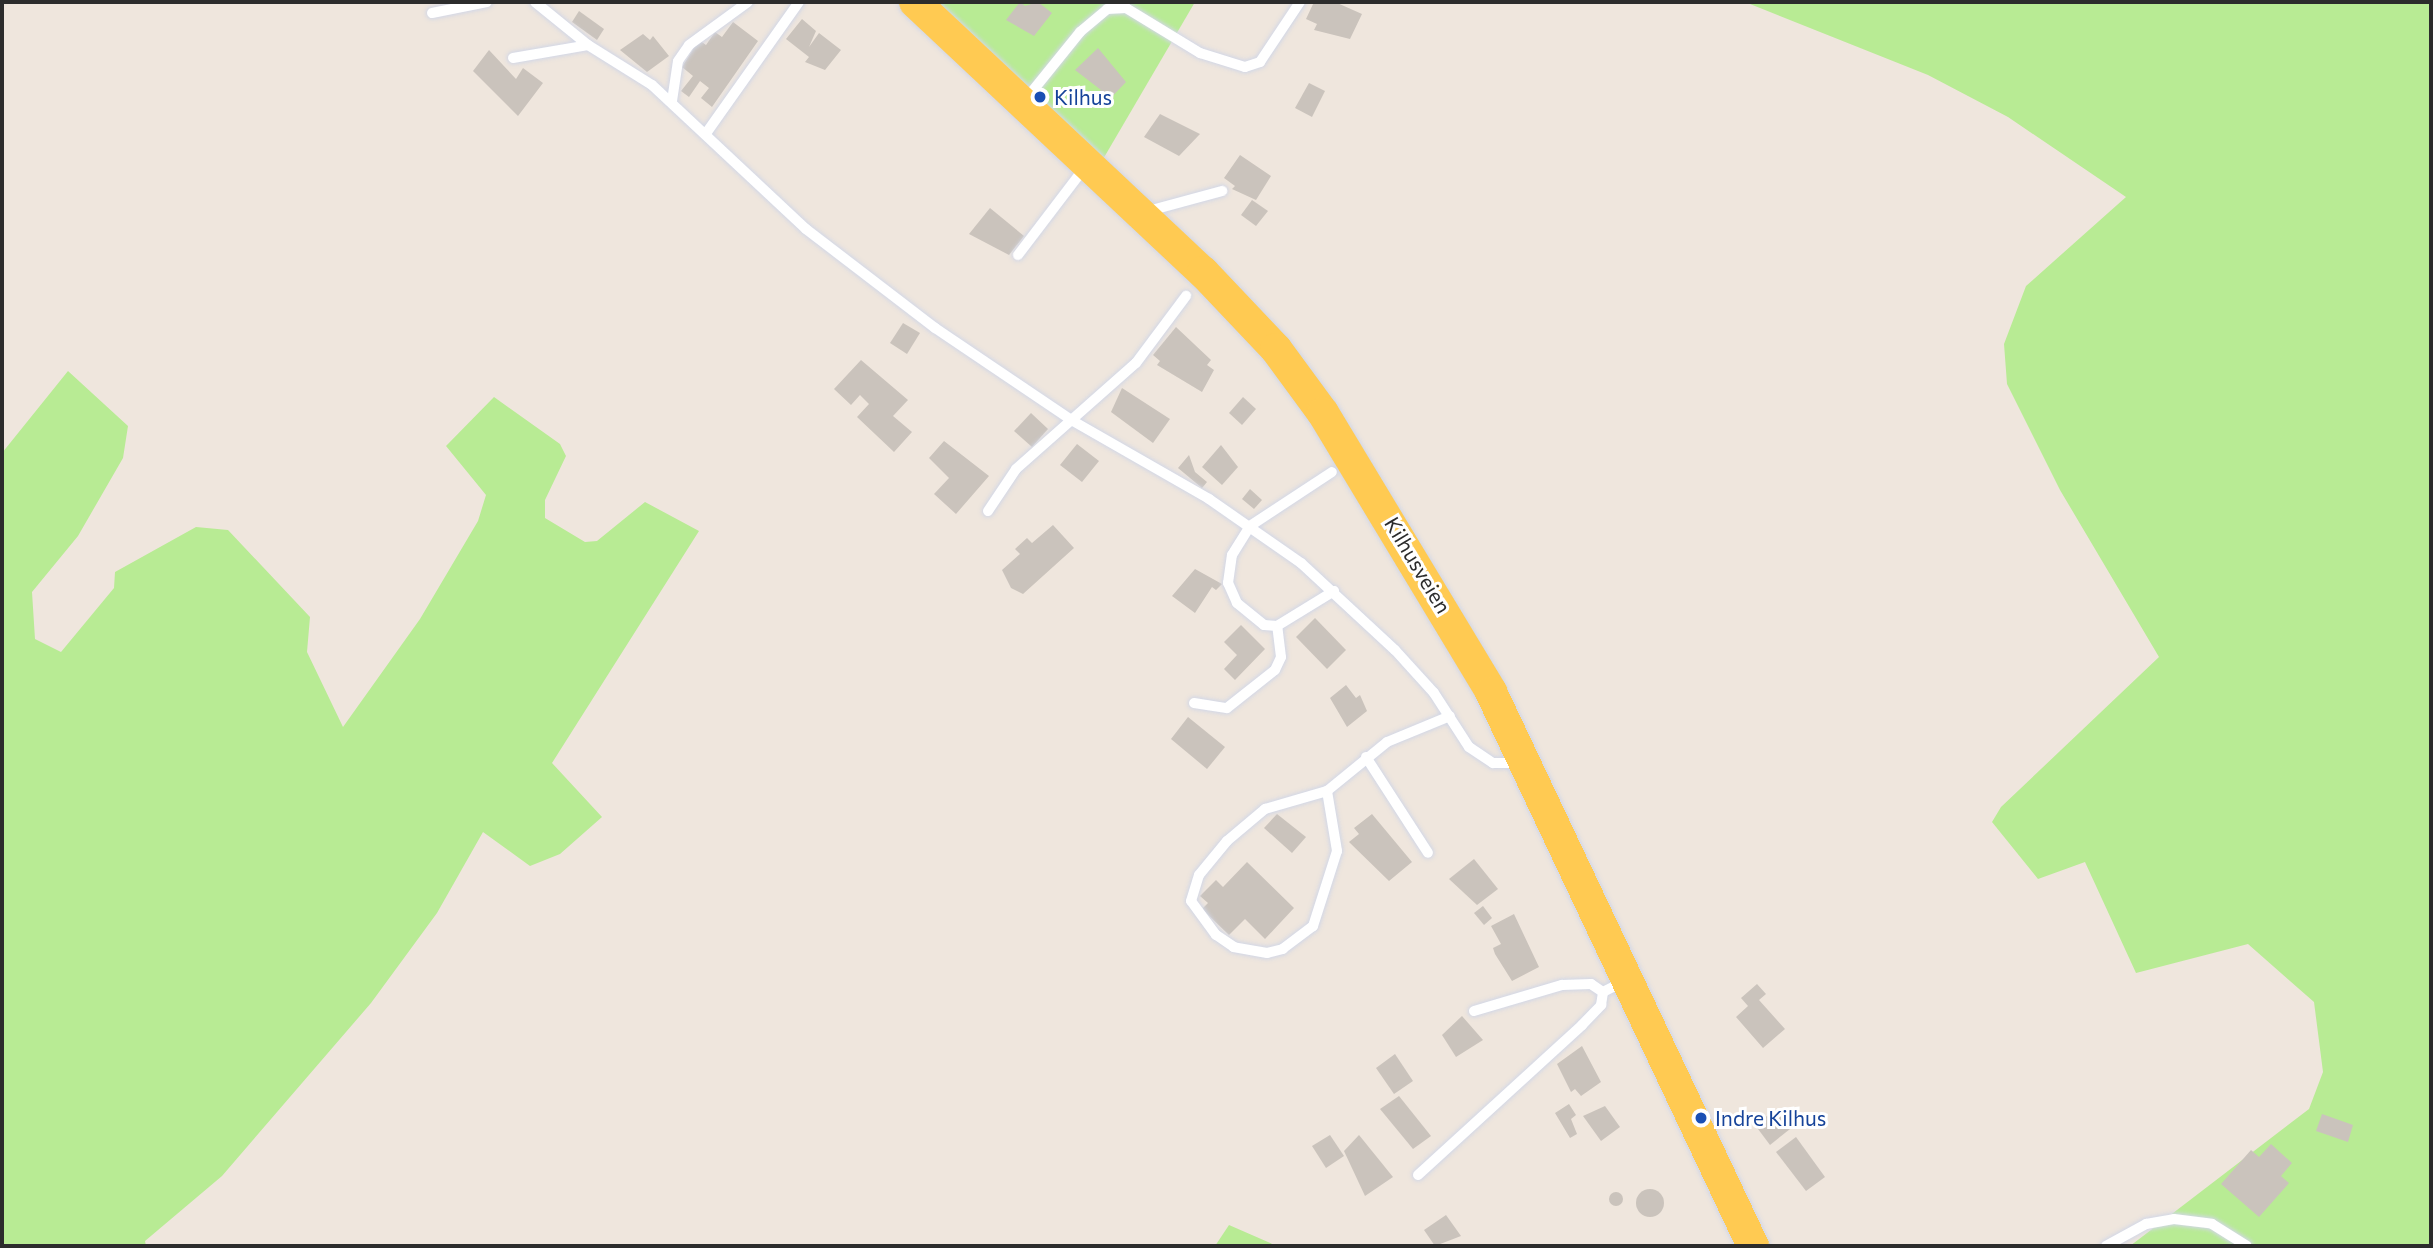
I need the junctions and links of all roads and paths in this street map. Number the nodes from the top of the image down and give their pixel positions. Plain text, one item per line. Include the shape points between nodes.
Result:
1 (487, 2) edge
2 (535, 2) edge
3 (748, 2) edge
4 (799, 2) edge
5 (915, 2) edge
6 (1300, 2) edge
7 (432, 13) dead end
8 (589, 45) junction
9 (513, 58) dead end
10 (672, 102) junction
11 (1022, 104) junction
12 (707, 132) junction
13 (1087, 163) junction
14 (1222, 191) dead end
15 (1141, 213) junction
16 (1018, 255) dead end
17 (1186, 296) dead end
18 (1073, 421) junction
19 (1332, 472) dead end
20 (988, 511) dead end
21 (1250, 526) junction
22 (1334, 592) junction
23 (1277, 626) junction
24 (1194, 704) dead end
25 (1450, 716) junction
26 (1366, 757) junction
27 (1525, 762) junction
28 (1327, 791) junction
29 (1428, 853) dead end
30 (1614, 986) junction
31 (1474, 1011) dead end
32 (1418, 1175) dead end
33 (1753, 1246) edge
34 (2106, 1246) edge
35 (2247, 1246) edge

1 - 7 lane
2 - 8 lane
3 - 10 lane via 690,45 678,61
4 - 12 lane
5 - 11 main road, Kilhusveien
6 - 11 lane via 1260,62 1245,67 1200,53 1126,8 1107,9 1080,32
8 - 9 lane
8 - 10 lane via 612,55
10 - 12 lane
11 - 13 main road, Kilhusveien
12 - 18 lane via 806,229 935,327
13 - 15 main road, Kilhusveien
13 - 16 lane
14 - 15 lane
15 - 27 main road, Kilhusveien via 1245,314 1317,404 1439,600
17 - 18 lane via 1136,363
18 - 20 lane via 1016,470
18 - 21 lane
19 - 21 lane
21 - 22 lane
21 - 23 lane via 1232,555 1228,583 1243,610 1264,625
22 - 23 lane
22 - 25 lane via 1395,650
23 - 24 lane via 1281,657 1275,670 1227,708
25 - 26 lane via 1401,735
25 - 27 lane via 1480,757 1502,765
26 - 28 lane
26 - 29 lane
27 - 30 main road, Kilhusveien
28 - 28 lane via 1265,809 1206,864 1192,901 1216,935 1234,947 1267,953 1313,926 1337,851
30 - 31 lane via 1562,985
30 - 32 lane via 1582,1026
30 - 33 main road, Kilhusveien
34 - 35 lane via 2146,1224 2174,1219 2212,1224

